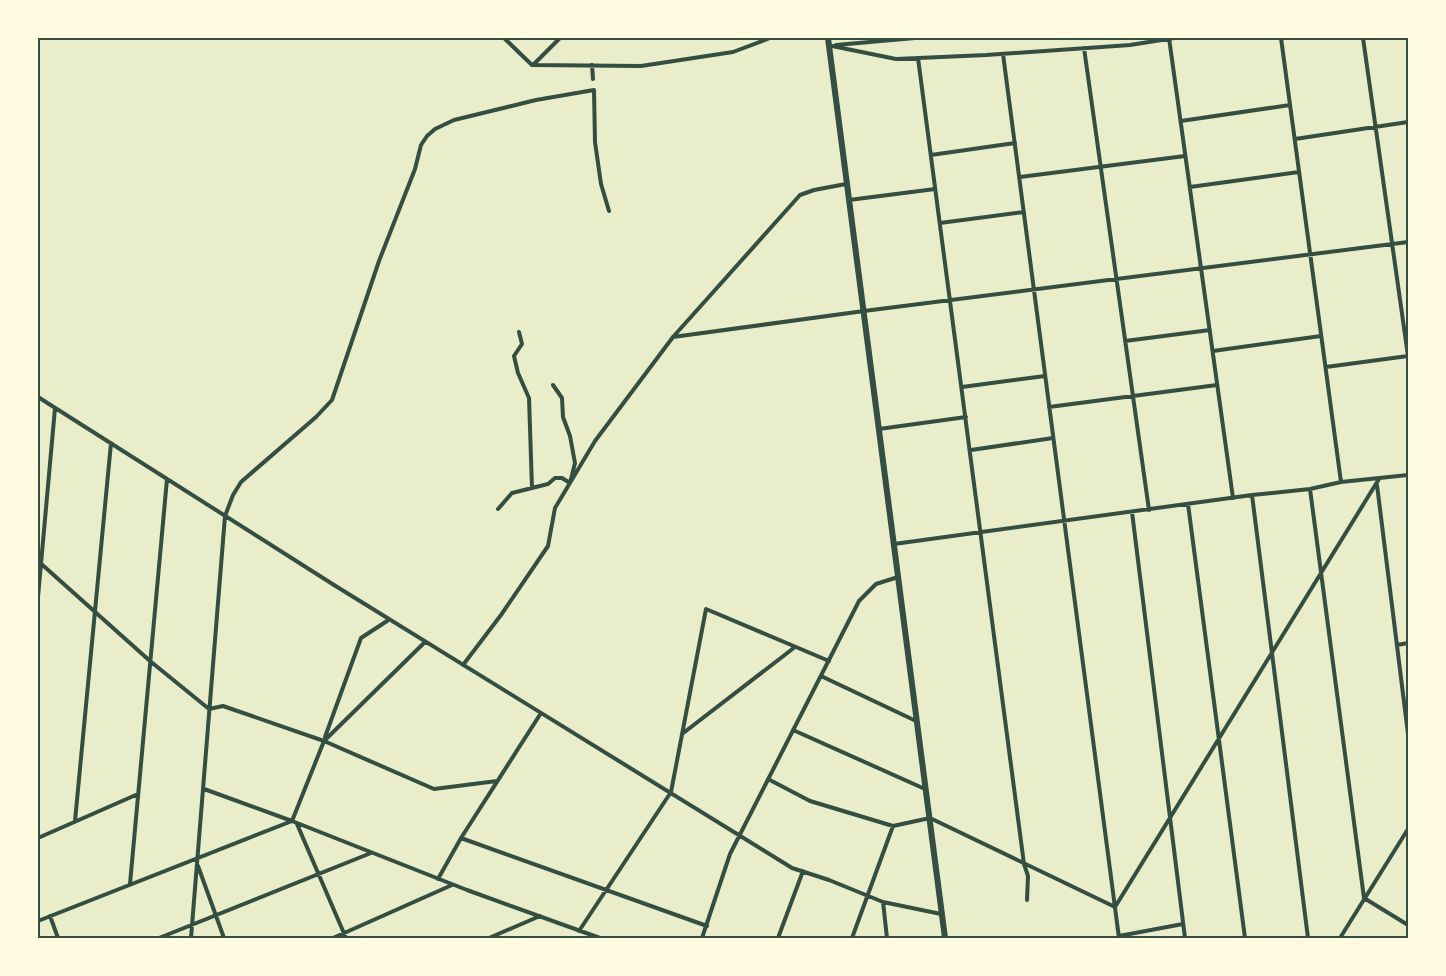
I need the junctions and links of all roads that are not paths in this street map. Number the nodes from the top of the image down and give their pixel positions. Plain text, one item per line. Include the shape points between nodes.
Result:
1 (504, 38) edge
2 (560, 38) edge
3 (770, 38) edge
4 (828, 38) edge
5 (915, 38) edge
6 (1169, 38) edge
7 (1174, 38) edge
8 (1281, 38) edge
9 (1364, 38) edge
10 (830, 46) junction
11 (1084, 48) junction
12 (1003, 54) junction
13 (918, 58) junction
14 (532, 65) junction
15 (592, 65) junction
16 (593, 79) dead end
17 (1290, 105) junction
18 (1180, 121) junction
19 (1408, 122) edge
20 (1376, 127) junction
21 (1295, 139) junction
22 (1015, 143) junction
23 (931, 155) junction
24 (1185, 156) junction
25 (1101, 167) junction
26 (1299, 172) junction
27 (1019, 177) junction
28 (847, 184) junction
29 (1190, 187) junction
30 (935, 189) junction
31 (849, 200) junction
32 (609, 211) dead end
33 (1024, 212) junction
34 (940, 223) junction
35 (1408, 242) edge
36 (1393, 244) junction
37 (1310, 254) junction
38 (1201, 268) junction
39 (1116, 279) junction
40 (1034, 289) junction
41 (951, 300) junction
42 (864, 311) junction
43 (1210, 330) junction
44 (519, 332) dead end
45 (1322, 336) junction
46 (673, 337) junction
47 (1125, 341) junction
48 (1213, 351) junction
49 (1408, 356) edge
50 (1326, 367) junction
51 (1045, 376) junction
52 (553, 385) dead end
53 (1217, 385) junction
54 (962, 387) junction
55 (1133, 396) junction
56 (38, 397) edge
57 (1049, 406) junction
58 (55, 408) junction
59 (966, 417) junction
60 (879, 429) junction
61 (1054, 438) junction
62 (111, 443) junction
63 (971, 450) junction
64 (1408, 475) edge
65 (167, 479) junction
66 (1378, 481) junction
67 (1341, 482) junction
68 (570, 483) junction
69 (532, 488) junction
70 (1310, 489) junction
71 (1252, 495) junction
72 (1233, 498) junction
73 (1188, 504) junction
74 (498, 509) dead end
75 (1149, 510) junction
76 (1132, 512) junction
77 (225, 516) junction
78 (1065, 521) junction
79 (980, 532) junction
80 (894, 544) junction
81 (39, 562) edge
82 (1322, 573) junction
83 (898, 577) junction
84 (38, 597) edge
85 (95, 612) junction
86 (387, 621) dead end
87 (425, 642) junction
88 (1408, 643) edge
89 (1397, 645) junction
90 (796, 647) junction
91 (1272, 650) junction
92 (150, 661) junction
93 (829, 661) junction
94 (463, 665) junction
95 (821, 676) junction
96 (209, 709) junction
97 (541, 713) junction
98 (917, 721) junction
99 (793, 730) junction
100 (1408, 734) edge
101 (682, 735) junction
102 (1220, 738) junction
103 (324, 741) junction
104 (768, 779) junction
105 (497, 781) junction
106 (204, 789) junction
107 (926, 790) junction
108 (671, 792) junction
109 (138, 794) junction
110 (930, 818) junction
111 (1170, 819) junction
112 (75, 821) junction
113 (292, 821) junction
114 (297, 823) junction
115 (893, 826) junction
116 (1408, 829) edge
117 (740, 835) junction
118 (38, 838) edge
119 (461, 838) junction
120 (372, 853) junction
121 (197, 862) junction
122 (1024, 864) junction
123 (803, 871) junction
124 (318, 874) junction
125 (438, 879) junction
126 (130, 884) junction
127 (452, 884) junction
128 (605, 890) junction
129 (867, 897) junction
130 (1364, 898) junction
131 (1027, 900) dead end
132 (884, 902) junction
133 (1115, 907) junction
134 (942, 915) junction
135 (50, 916) junction
136 (214, 916) junction
137 (540, 916) junction
138 (38, 921) edge
139 (1183, 924) junction
140 (1408, 925) edge
141 (192, 926) junction
142 (707, 926) junction
143 (579, 931) junction
144 (345, 936) edge
145 (1119, 937) edge
146 (58, 939) edge
147 (159, 939) edge
148 (191, 939) edge
149 (224, 939) edge
150 (333, 939) edge
151 (489, 939) edge
152 (600, 939) edge
153 (702, 939) edge
154 (778, 939) edge
155 (852, 939) edge
156 (887, 939) edge
157 (945, 939) edge
158 (1185, 939) edge
159 (1245, 939) edge
160 (1308, 939) edge
161 (1340, 939) edge

1 - 14 street
2 - 14 street
3 - 15 street via 733,52 654,64
4 - 10 main road
5 - 10 street
6 - 7 street
6 - 11 street
6 - 18 street
8 - 17 street
9 - 20 street
10 - 13 street via 896,59
10 - 28 main road
11 - 12 street
11 - 25 street
12 - 13 street
12 - 22 street
13 - 23 street
14 - 15 street
15 - 16 street
17 - 18 street
17 - 21 street
18 - 24 street
19 - 20 street
20 - 21 street
20 - 36 street
21 - 26 street
22 - 23 street
22 - 27 street
23 - 30 street
24 - 25 street
24 - 29 street
25 - 27 street
25 - 39 street
26 - 29 street
26 - 37 street
27 - 33 street
28 - 31 main road
28 - 46 street via 800,195
29 - 38 street
30 - 31 street
30 - 34 street
31 - 42 main road
32 - 77 street via 596,153 594,90 454,120 435,129 421,145 332,400 241,482
33 - 34 street
33 - 40 street
34 - 41 street
35 - 36 street
36 - 37 street
36 - 49 street
37 - 38 street
37 - 45 street
38 - 39 street
38 - 43 street
39 - 40 street
39 - 47 street
40 - 41 street
40 - 51 street
41 - 42 street
41 - 54 street
42 - 46 street
42 - 60 main road
43 - 47 street
43 - 48 street
44 - 69 street via 522,344 514,356 530,398
45 - 48 street
45 - 50 street
46 - 68 street via 595,441
47 - 55 street
48 - 53 street
49 - 50 street
50 - 67 street
51 - 54 street
51 - 57 street
52 - 68 street via 562,398 562,417 575,463
53 - 55 street
53 - 72 street
54 - 59 street
55 - 57 street
55 - 75 street
56 - 58 street
57 - 61 street
58 - 62 street
58 - 81 street
59 - 60 street
59 - 63 street
60 - 80 main road
61 - 63 street
61 - 78 street
62 - 65 street
62 - 85 street
63 - 79 street
64 - 66 street
65 - 77 street
65 - 92 street
66 - 67 street
66 - 82 street
66 - 89 street
67 - 70 street
68 - 69 street via 555,478
68 - 94 street via 555,508 548,546
69 - 74 street via 512,493
70 - 71 street
70 - 82 street
71 - 72 street
71 - 91 street
72 - 73 street
73 - 75 street
73 - 102 street
75 - 76 street
76 - 78 street
76 - 111 street
77 - 87 street
77 - 96 street
78 - 79 street
78 - 133 street
79 - 80 street
79 - 122 street
80 - 83 main road
81 - 84 street
81 - 85 street
82 - 91 street
82 - 130 street
83 - 93 street via 876,584 859,601
83 - 98 main road
85 - 92 street
85 - 112 street
86 - 103 street via 361,638
87 - 94 street
87 - 103 street
88 - 89 street
89 - 100 street
90 - 93 street
90 - 101 street
90 - 101 street via 706,609
91 - 102 street
91 - 160 street
92 - 96 street
92 - 109 street
93 - 95 street
94 - 97 street
95 - 98 street
95 - 99 street
96 - 103 street via 224,706
96 - 106 street
97 - 105 street
97 - 108 street
98 - 107 main road
99 - 104 street
99 - 107 street
101 - 108 street
102 - 111 street
102 - 159 street
103 - 105 street via 434,789
103 - 113 street
104 - 115 street via 810,801
104 - 117 street
105 - 119 street
106 - 113 street
106 - 121 street
107 - 110 main road
108 - 117 street
108 - 128 street
109 - 112 street
109 - 126 street
110 - 115 street
110 - 122 street
110 - 134 main road
111 - 133 street
111 - 139 street
112 - 118 street
113 - 114 street
113 - 121 street
114 - 120 street
114 - 124 street
115 - 129 street
116 - 130 street
117 - 123 street
117 - 142 street
119 - 125 street
119 - 128 street
120 - 124 street
120 - 125 street
121 - 126 street
121 - 136 street
121 - 141 street
122 - 131 street
122 - 133 street
123 - 129 street
123 - 154 street
124 - 136 street
124 - 144 street
125 - 127 street
126 - 135 street
127 - 137 street
127 - 144 street
128 - 142 street
128 - 143 street
129 - 132 street
129 - 155 street
130 - 140 street
130 - 161 street
132 - 134 street
132 - 156 street
133 - 145 street
134 - 157 main road
135 - 138 street
135 - 146 street
136 - 141 street
136 - 149 street
137 - 143 street
137 - 151 street
139 - 145 street
139 - 158 street
141 - 147 street
141 - 148 street
142 - 153 street
143 - 152 street
144 - 150 street

